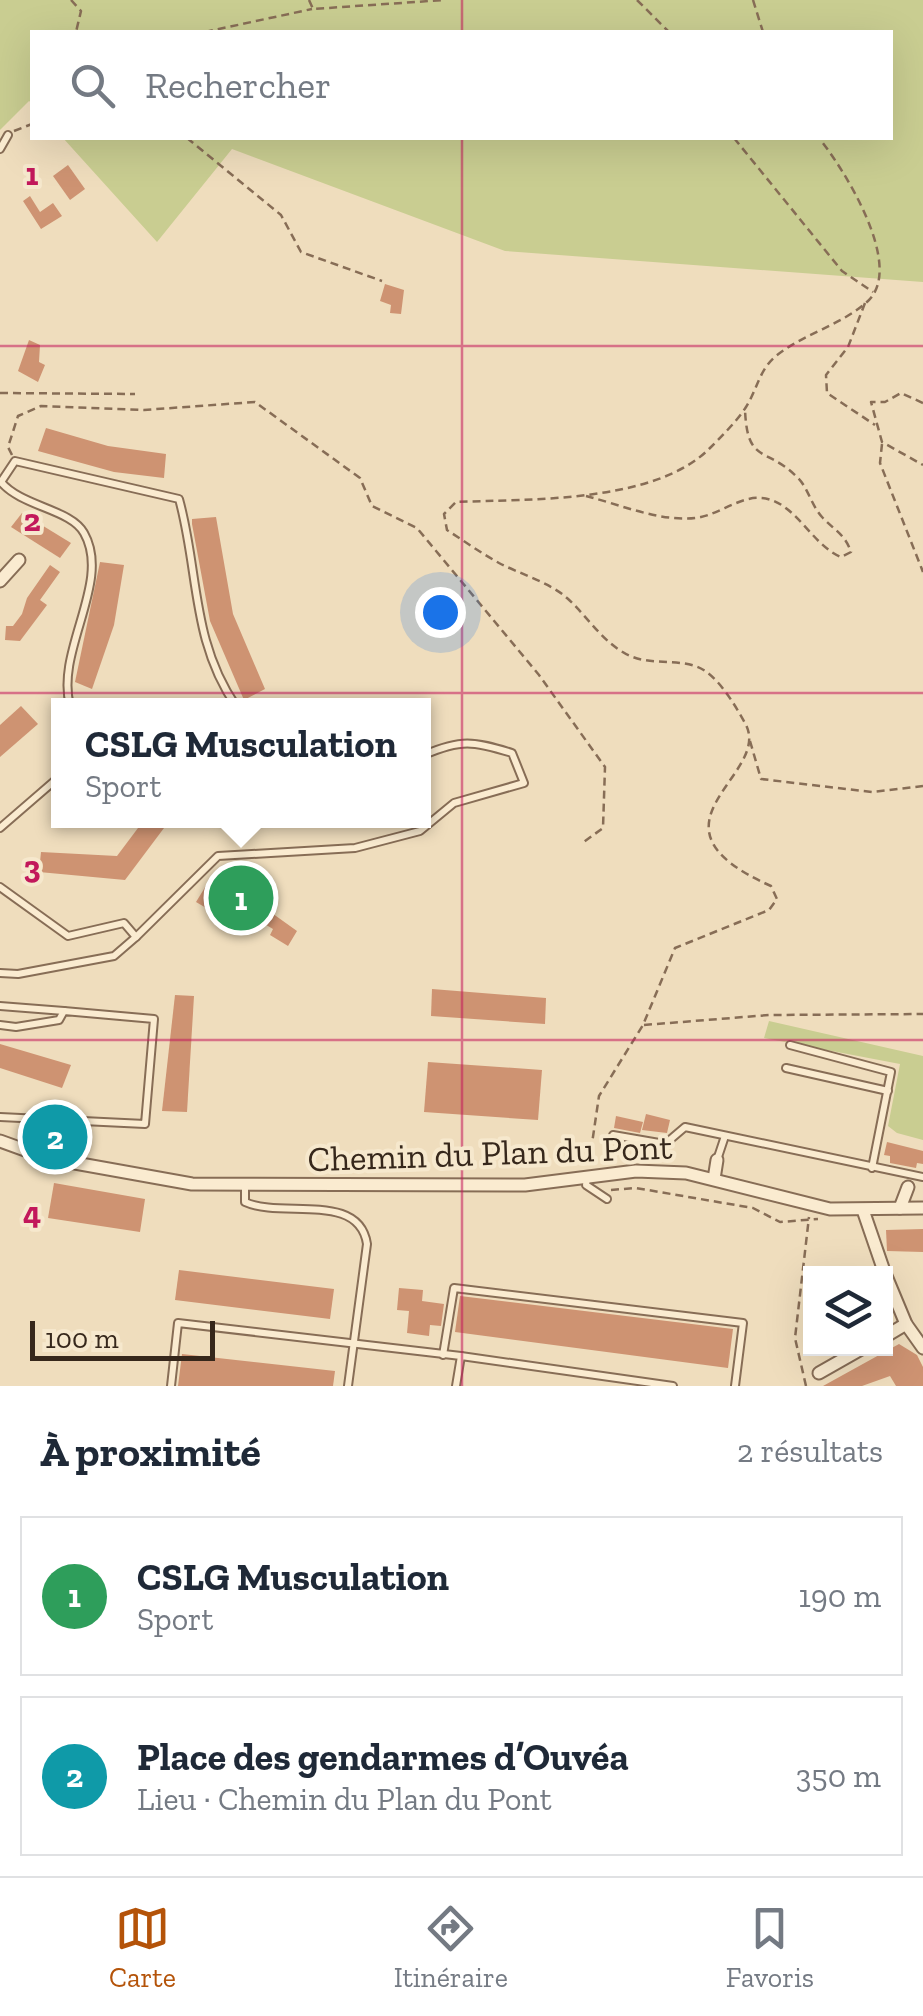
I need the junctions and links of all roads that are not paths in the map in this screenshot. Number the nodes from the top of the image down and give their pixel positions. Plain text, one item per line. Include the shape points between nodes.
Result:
1 (8, 135) road end
2 (0, 149) edge
3 (19, 560) dead end
4 (0, 582) edge
5 (68, 698) edge
6 (231, 698) edge
7 (431, 753) edge
8 (51, 782) edge
9 (431, 822) edge
10 (0, 828) edge
11 (424, 828) edge
12 (0, 887) edge
13 (136, 937) junction
14 (0, 973) edge
15 (0, 1006) edge
16 (64, 1011) junction
17 (0, 1025) edge
18 (790, 1045) dead end
19 (786, 1068) dead end
20 (888, 1092) junction
21 (0, 1116) edge
22 (613, 1135) dead end
23 (725, 1136) junction
24 (0, 1141) edge
25 (718, 1160) joint
26 (872, 1168) junction
27 (923, 1177) edge
28 (714, 1179) junction
29 (586, 1181) junction
30 (911, 1182) junction
31 (245, 1187) junction
32 (608, 1198) dead end
33 (900, 1208) junction
34 (923, 1208) edge
35 (863, 1210) junction
36 (882, 1266) edge
37 (893, 1294) edge
38 (906, 1324) junction
39 (893, 1332) edge
40 (353, 1346) junction
41 (923, 1348) edge
42 (443, 1354) junction
43 (460, 1356) junction
44 (849, 1356) edge
45 (819, 1373) dead end
46 (654, 1385) edge
47 (170, 1386) edge
48 (348, 1386) edge
49 (456, 1386) edge
50 (673, 1386) edge
51 (735, 1386) edge

1 - 2 lane
3 - 4 street
5 - 6 lane via 75,635 94,565 84,531 12,495 0,482 15,461 178,499 199,626
7 - 9 lane via 458,741 512,753 524,783 454,803
8 - 10 lane
11 - 13 lane via 355,848 218,856
12 - 13 lane via 68,936 124,923
13 - 14 lane via 114,956
15 - 16 lane
16 - 17 lane via 59,1020
16 - 21 lane via 154,1019 145,1124
18 - 20 lane via 888,1069
19 - 20 lane
20 - 26 lane
22 - 23 lane via 659,1145 685,1127
23 - 25 lane
23 - 26 lane
24 - 31 street, Chemin du Plan du Pont via 134,1176
25 - 28 street
26 - 30 lane
27 - 30 lane
28 - 29 street, Chemin du Plan du Pont via 636,1171
28 - 35 street, Chemin du Plan du Pont via 811,1215
29 - 31 street, Chemin du Plan du Pont
29 - 32 lane
30 - 33 street
31 - 40 lane via 245,1202 259,1208 335,1212 364,1227
33 - 34 street, Chemin du Plan du Pont
33 - 35 street, Chemin du Plan du Pont
35 - 36 street
37 - 38 street
38 - 39 street
38 - 41 street
40 - 42 lane
40 - 47 lane via 178,1323
40 - 48 lane
42 - 43 lane
42 - 51 lane via 454,1288 743,1323
43 - 46 lane
43 - 49 lane
44 - 45 street
46 - 50 lane

